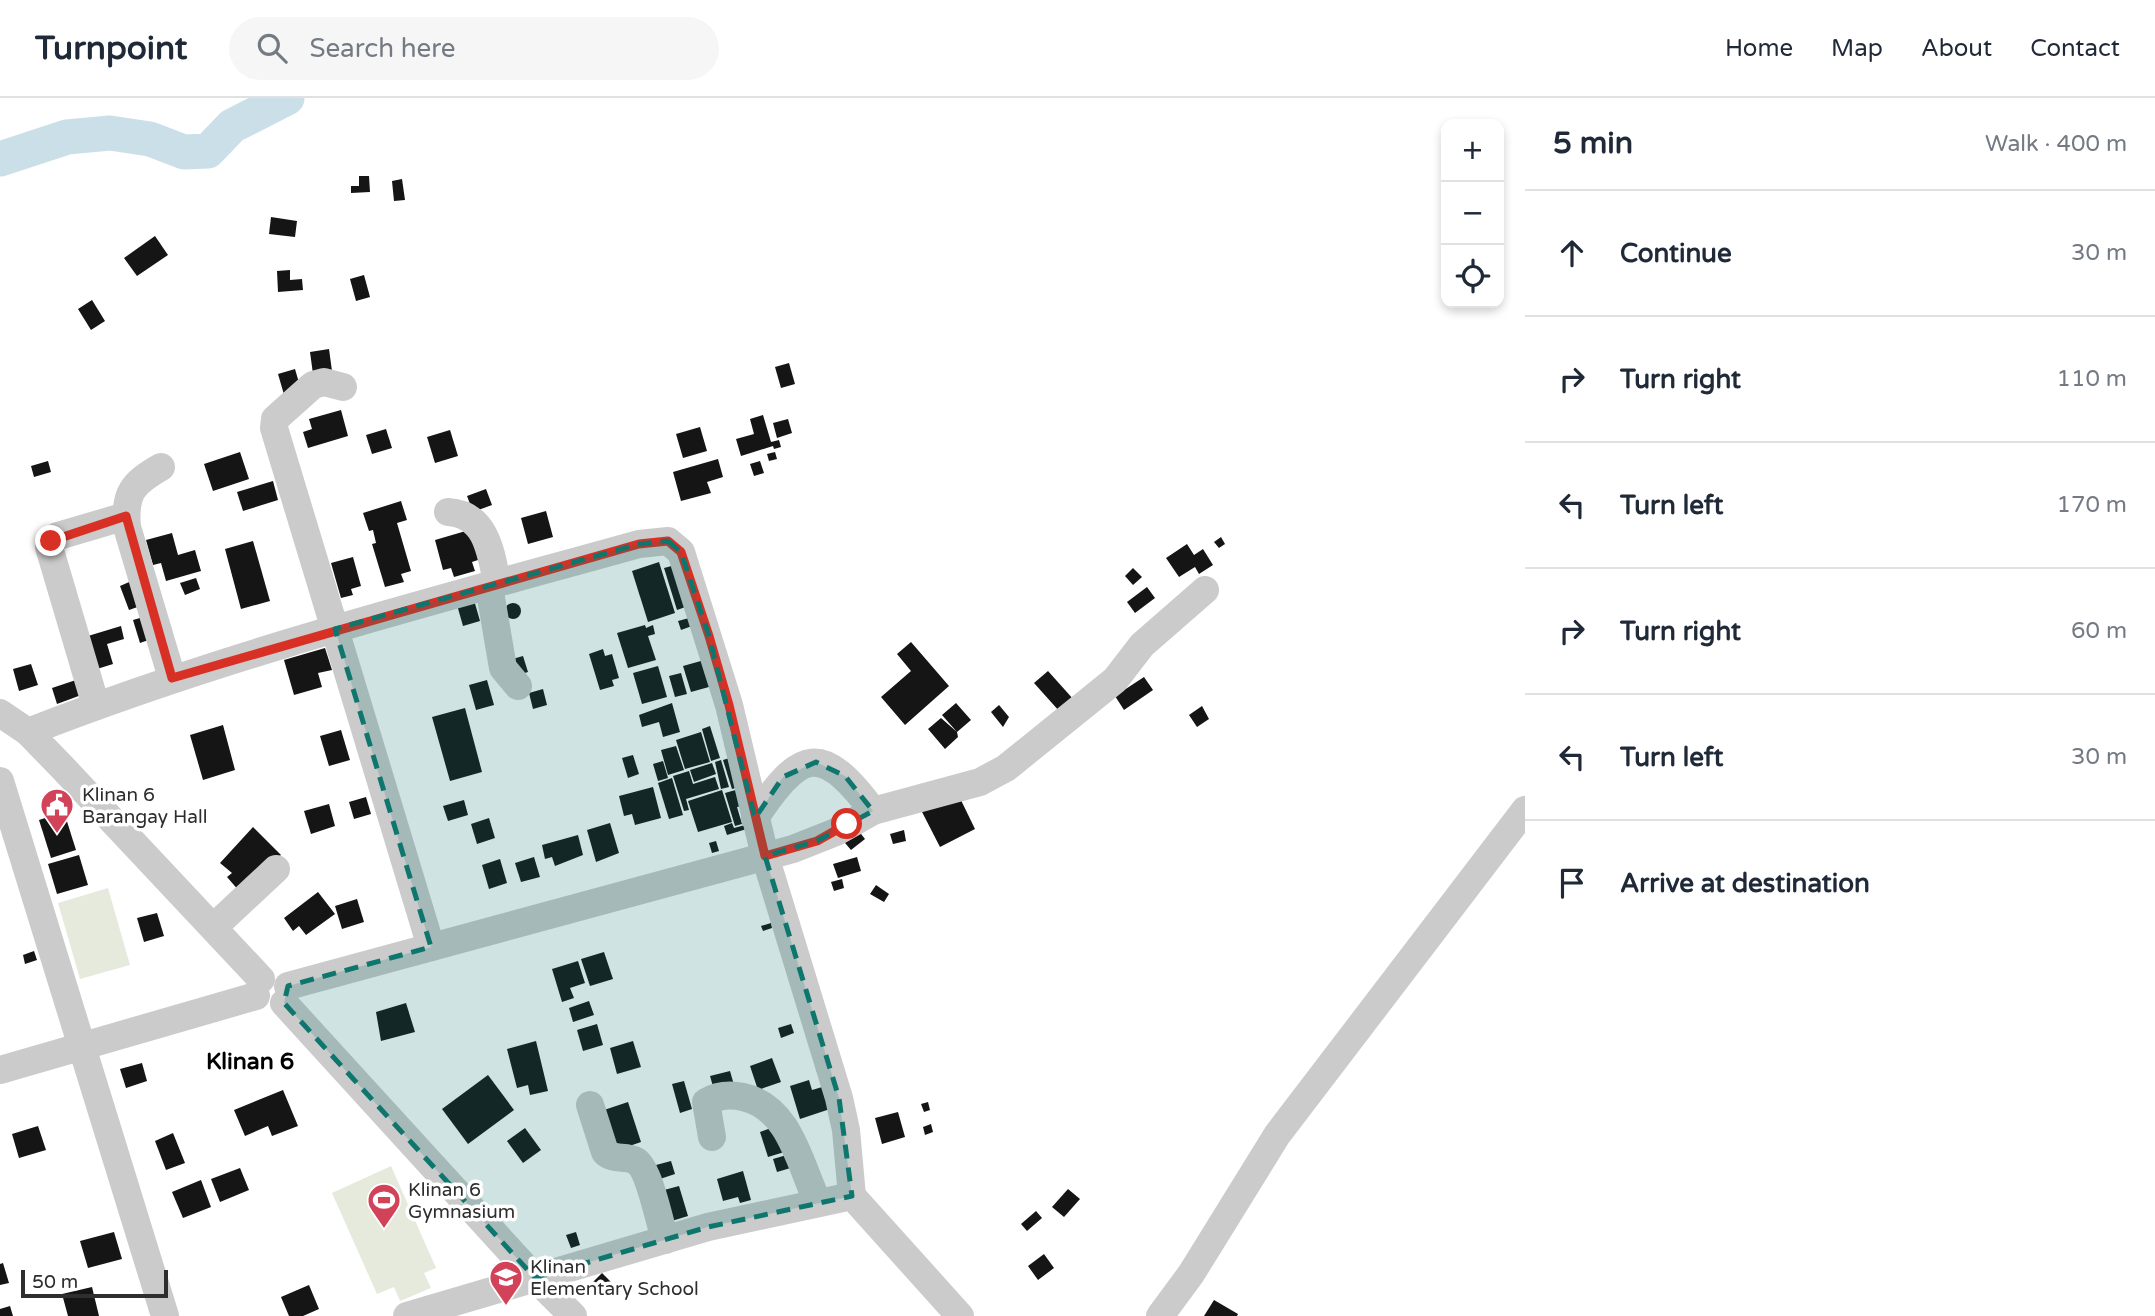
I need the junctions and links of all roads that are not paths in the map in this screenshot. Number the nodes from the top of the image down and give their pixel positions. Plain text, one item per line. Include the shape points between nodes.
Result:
1 (343, 387) dead end
2 (161, 467) dead end
3 (448, 512) dead end
4 (126, 516) junction
5 (493, 584) junction
6 (1205, 590) dead end
7 (335, 629) junction
8 (172, 678) junction
9 (518, 686) dead end
10 (96, 706) junction
11 (0, 713) edge
12 (28, 732) junction
13 (0, 782) edge
14 (1525, 810) edge
15 (873, 811) junction
16 (755, 818) junction
17 (765, 856) junction
18 (276, 869) dead end
19 (215, 926) junction
20 (431, 947) junction
21 (259, 987) junction
22 (286, 995) junction
23 (80, 1046) junction
24 (0, 1070) edge
25 (590, 1105) dead end
26 (712, 1137) dead end
27 (852, 1196) junction
28 (818, 1203) junction
29 (665, 1240) junction
30 (534, 1278) junction
31 (165, 1316) edge
32 (407, 1316) edge
33 (573, 1316) edge
34 (960, 1316) edge
35 (1160, 1316) edge

1 - 7 street via 324,382 313,385 275,419 274,428
2 - 4 street via 139,480 125,507
3 - 5 street via 470,517 481,527
4 - 8 street
4 - 10 street via 58,536 49,547
5 - 7 street
5 - 9 street via 503,668
5 - 16 street via 639,544 660,540 674,545 681,552 709,636
6 - 15 street via 1142,645 1115,680 1006,768 980,782
7 - 8 street
7 - 20 street
8 - 10 street
10 - 12 street
11 - 12 street
12 - 19 street
13 - 23 street
14 - 35 street via 1277,1135
15 - 16 street via 845,776 816,762 783,777
15 - 17 street via 817,841
16 - 17 street
17 - 20 street
17 - 27 street via 839,1098
18 - 19 street
19 - 21 street
20 - 22 street
21 - 22 street via 277,975
21 - 23 street
22 - 30 street
23 - 24 street
23 - 31 street
25 - 29 street via 605,1152 634,1160 644,1170
26 - 28 street via 706,1102 728,1094 761,1103 785,1128
27 - 28 street
27 - 34 street
28 - 29 street
29 - 30 street
30 - 32 street
30 - 33 street

